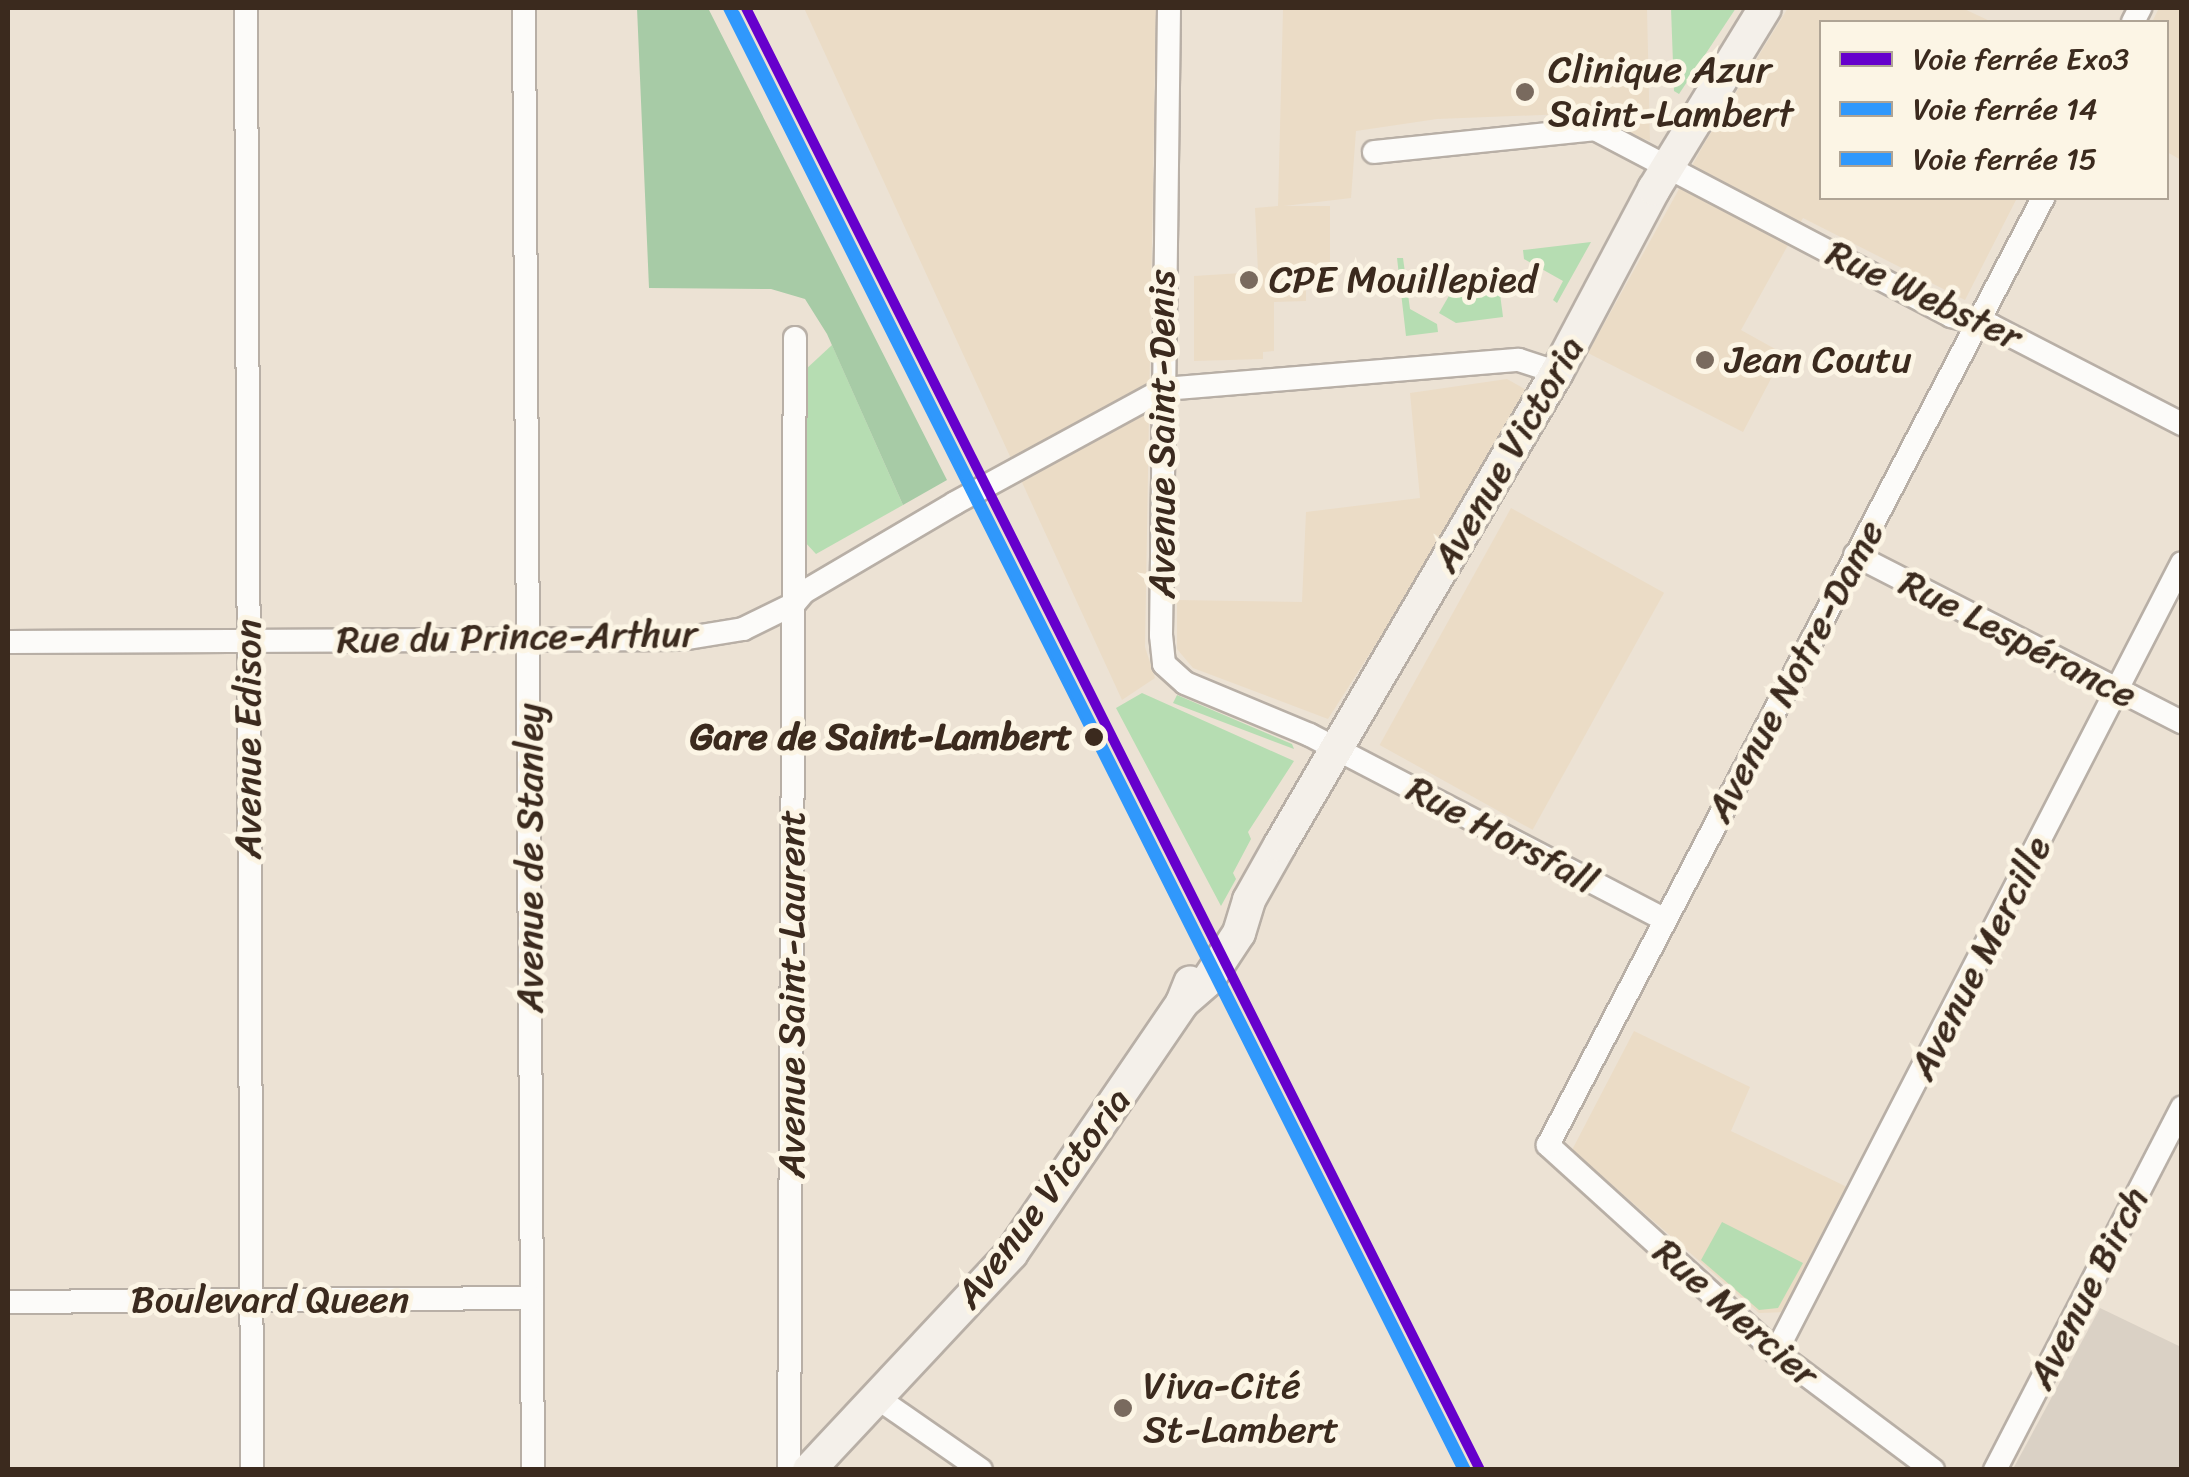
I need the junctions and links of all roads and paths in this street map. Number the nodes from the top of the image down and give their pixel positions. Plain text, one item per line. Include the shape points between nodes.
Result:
1 (246, 8) edge
2 (524, 8) edge
3 (1169, 8) edge
4 (1766, 8) edge
5 (1374, 152) dead end
6 (1668, 165) junction
7 (2042, 200) edge
8 (1979, 322) junction
9 (795, 338) dead end
10 (1558, 372) junction
11 (1164, 389) junction
12 (2182, 424) edge
13 (1854, 556) junction
14 (2182, 563) edge
15 (794, 604) junction
16 (529, 639) junction
17 (248, 641) junction
18 (8, 642) edge
19 (2118, 690) junction
20 (2182, 722) edge
21 (1338, 750) junction
22 (1665, 920) junction
23 (2182, 1108) edge
24 (1548, 1146) joint
25 (532, 1298) junction
26 (252, 1300) junction
27 (8, 1302) edge
28 (1776, 1352) junction
29 (878, 1399) junction
30 (252, 1470) edge
31 (533, 1470) edge
32 (789, 1470) edge
33 (808, 1470) edge
34 (981, 1470) edge
35 (1932, 1470) edge
36 (1994, 1470) edge

1 - 17 street, Avenue Edison
2 - 16 street, Avenue de Stanley
3 - 11 street, Avenue Saint-Denis
4 - 6 street, Avenue Victoria
5 - 6 street, Rue Webster via 1594,129
6 - 8 street, Rue Webster via 1951,316
6 - 10 street, Avenue Victoria
7 - 8 street, Avenue Notre-Dame
8 - 12 street, Rue Webster
8 - 13 street, Avenue Notre-Dame
9 - 15 street, Avenue Saint-Laurent
10 - 11 street, Rue du Prince-Arthur via 1519,360
10 - 21 street, Avenue Victoria
11 - 15 street, Rue du Prince-Arthur via 955,503
11 - 21 street, Avenue Saint-Denis via 1164,664 1185,682
13 - 19 street, Rue Lespérance
13 - 22 street, Avenue Notre-Dame
14 - 19 street, Avenue Mercille
15 - 16 street, Rue du Prince-Arthur via 742,629 682,639
15 - 32 street, Avenue Saint-Laurent
16 - 17 street, Rue du Prince-Arthur
16 - 25 street, Avenue de Stanley
17 - 18 street, Rue du Prince-Arthur
17 - 26 street, Avenue Edison
19 - 20 street, Rue Lespérance
19 - 28 street, Avenue Mercille
21 - 22 street, Rue Horsfall
21 - 29 street, Avenue Victoria via 1249,900 1226,922 1182,1003 1011,1254
22 - 24 street, Avenue Notre-Dame
23 - 36 street, Avenue Birch
24 - 28 street, Rue Mercier
25 - 26 street, Boulevard Queen
25 - 31 street, Avenue de Stanley
26 - 27 street, Boulevard Queen
26 - 30 street, Avenue Edison
28 - 35 street, Rue Mercier
29 - 33 street, Avenue Victoria
29 - 34 street

